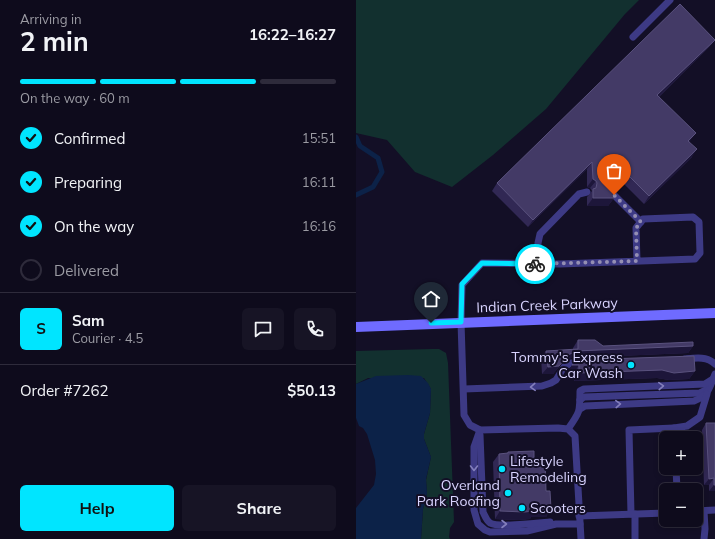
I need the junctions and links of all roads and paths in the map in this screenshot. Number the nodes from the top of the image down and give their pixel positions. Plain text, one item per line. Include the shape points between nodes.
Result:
1 (670, 0) edge
2 (633, 37) dead end
3 (587, 192) dead end
4 (608, 192) edge
5 (641, 222) junction
6 (637, 261) junction
7 (538, 264) junction
8 (715, 313) edge
9 (461, 322) junction
10 (356, 326) edge
11 (674, 359) edge
12 (587, 363) edge
13 (715, 364) edge
14 (714, 377) edge
15 (464, 389) junction
16 (708, 390) junction
17 (580, 400) junction
18 (580, 409) junction
19 (674, 428) joint
20 (568, 429) junction
21 (480, 430) junction
22 (715, 510) edge
23 (703, 511) edge
24 (659, 513) edge
25 (633, 514) junction
26 (580, 520) junction
27 (703, 522) edge
28 (581, 539) edge
29 (635, 539) edge
30 (704, 539) edge

1 - 2 lane
3 - 7 lane via 579,194 540,234
4 - 5 lane
5 - 6 lane via 636,228
5 - 6 lane via 643,218 693,217 699,222 700,252 695,259
6 - 7 lane
7 - 9 lane via 482,263 462,284
8 - 9 street, Indian Creek Parkway
9 - 10 street, Indian Creek Parkway
9 - 15 lane
11 - 13 lane via 706,359
12 -> 15 lane via 564,367 556,380 542,386
14 - 16 lane
17 -> 14 lane via 580,391 584,389 705,384
15 - 21 lane via 464,415 470,425
16 - 17 lane via 584,397
18 -> 16 lane via 585,406 694,401 703,397
16 - 19 lane via 700,417 687,426
17 - 18 lane
18 - 20 lane
19 - 25 lane via 629,430
20 - 21 lane
20 - 26 lane via 575,436
21 -> 26 lane via 483,512 490,524 556,524
22 - 23 lane
24 - 25 lane
25 - 26 lane
25 - 29 lane
26 - 28 lane
27 - 30 lane

